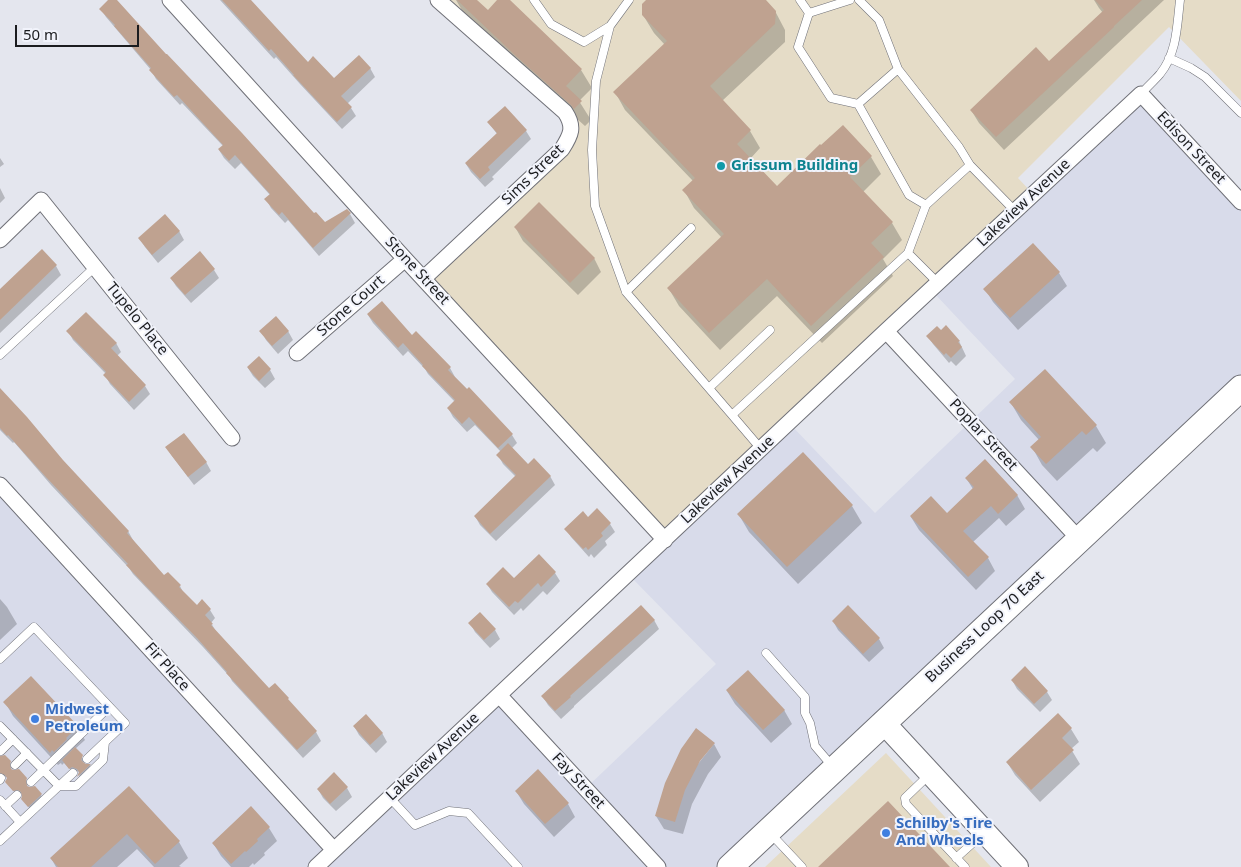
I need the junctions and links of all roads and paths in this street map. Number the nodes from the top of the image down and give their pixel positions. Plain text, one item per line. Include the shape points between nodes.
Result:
1 (170, 0) edge
2 (438, 0) edge
3 (534, 0) edge
4 (629, 0) edge
5 (800, 0) edge
6 (850, 0) edge
7 (859, 0) edge
8 (1180, 0) edge
9 (809, 13) junction
10 (610, 26) junction
11 (1169, 58) junction
12 (898, 69) junction
13 (1141, 94) junction
14 (858, 104) junction
15 (1241, 113) edge
16 (970, 165) junction
17 (1241, 202) edge
18 (926, 205) junction
19 (1015, 211) junction
20 (691, 228) dead end
21 (0, 240) edge
22 (908, 253) junction
23 (405, 259) junction
24 (95, 267) junction
25 (424, 278) junction
26 (938, 283) junction
27 (626, 292) junction
28 (770, 330) dead end
29 (886, 332) junction
30 (297, 354) dead end
31 (0, 355) edge
32 (709, 388) junction
33 (1241, 388) edge
34 (732, 415) junction
35 (232, 438) dead end
36 (761, 449) junction
37 (0, 485) edge
38 (1079, 539) junction
39 (665, 540) junction
40 (766, 654) dead end
41 (0, 659) edge
42 (498, 695) junction
43 (108, 707) junction
44 (883, 722) junction
45 (0, 726) edge
46 (13, 739) junction
47 (105, 742) junction
48 (1, 751) dead end
49 (27, 753) junction
50 (87, 760) dead end
51 (15, 765) dead end
52 (834, 769) junction
53 (43, 770) junction
54 (73, 773) dead end
55 (931, 774) junction
56 (30, 782) dead end
57 (59, 786) junction
58 (17, 795) dead end
59 (390, 798) junction
60 (3, 803) edge
61 (20, 822) junction
62 (768, 831) junction
63 (985, 832) junction
64 (0, 840) edge
65 (334, 850) junction
66 (956, 858) junction
67 (316, 867) edge
68 (518, 867) edge
69 (658, 867) edge
70 (730, 867) edge
71 (802, 867) edge
72 (965, 867) edge
73 (1017, 867) edge

1 - 23 street, Stone Street
2 - 25 street, Sims Street via 565,112 572,124 562,149
3 - 10 lane via 551,24 584,42
4 - 10 lane
5 - 9 lane
6 - 9 lane
7 - 12 lane via 879,20
8 - 11 lane via 1174,46
9 - 14 lane via 798,47 831,98
10 - 27 lane via 596,82 592,150 595,206
11 - 13 lane via 1160,74
11 - 15 lane via 1205,78
12 - 14 lane
12 - 16 lane
13 - 17 street, Edison Street
13 - 19 street, Lakeview Avenue
14 - 18 lane via 909,195
16 - 18 lane
16 - 19 lane
18 - 22 lane
19 - 26 street, Lakeview Avenue
20 - 27 lane
21 - 24 street, Tupelo Place via 41,200
22 - 26 lane
22 - 34 lane
23 - 25 street, Stone Street
23 - 30 street, Stone Court
24 - 31 lane
24 - 35 street, Tupelo Place
25 - 39 street, Stone Street
26 - 29 street, Lakeview Avenue
27 - 32 lane
28 - 32 lane
29 - 36 street, Lakeview Avenue
29 - 38 street, Poplar Street
32 - 34 lane
33 - 38 main road, Business Loop 70 East
34 - 36 lane
36 - 39 street, Lakeview Avenue
37 - 65 street, Fir Place
38 - 44 main road, Business Loop 70 East
39 - 42 street, Lakeview Avenue
40 - 52 lane via 805,697 805,713 815,746
41 - 43 lane via 34,627
42 - 59 street, Lakeview Avenue
42 - 69 street, Fay Street
43 - 47 lane via 125,723
43 - 53 lane
44 - 52 main road, Business Loop 70 East
44 - 55 main road
45 - 46 lane
46 - 48 lane
46 - 49 lane
47 - 50 lane
47 - 57 lane via 103,760 90,773 76,786
49 - 51 lane
49 - 53 lane
52 - 62 main road, Business Loop 70 East
53 - 56 lane
53 - 57 lane
54 - 57 lane
55 - 63 main road
55 - 66 lane via 908,794 906,804
57 - 61 lane
58 - 60 lane
59 - 65 street, Lakeview Avenue
59 - 68 lane via 415,825 449,811 468,813
60 - 61 lane
61 - 64 lane
62 - 70 main road, Business Loop 70 East
62 - 71 lane
63 - 66 lane
63 - 73 main road
65 - 67 street, Lakeview Avenue
66 - 72 lane

